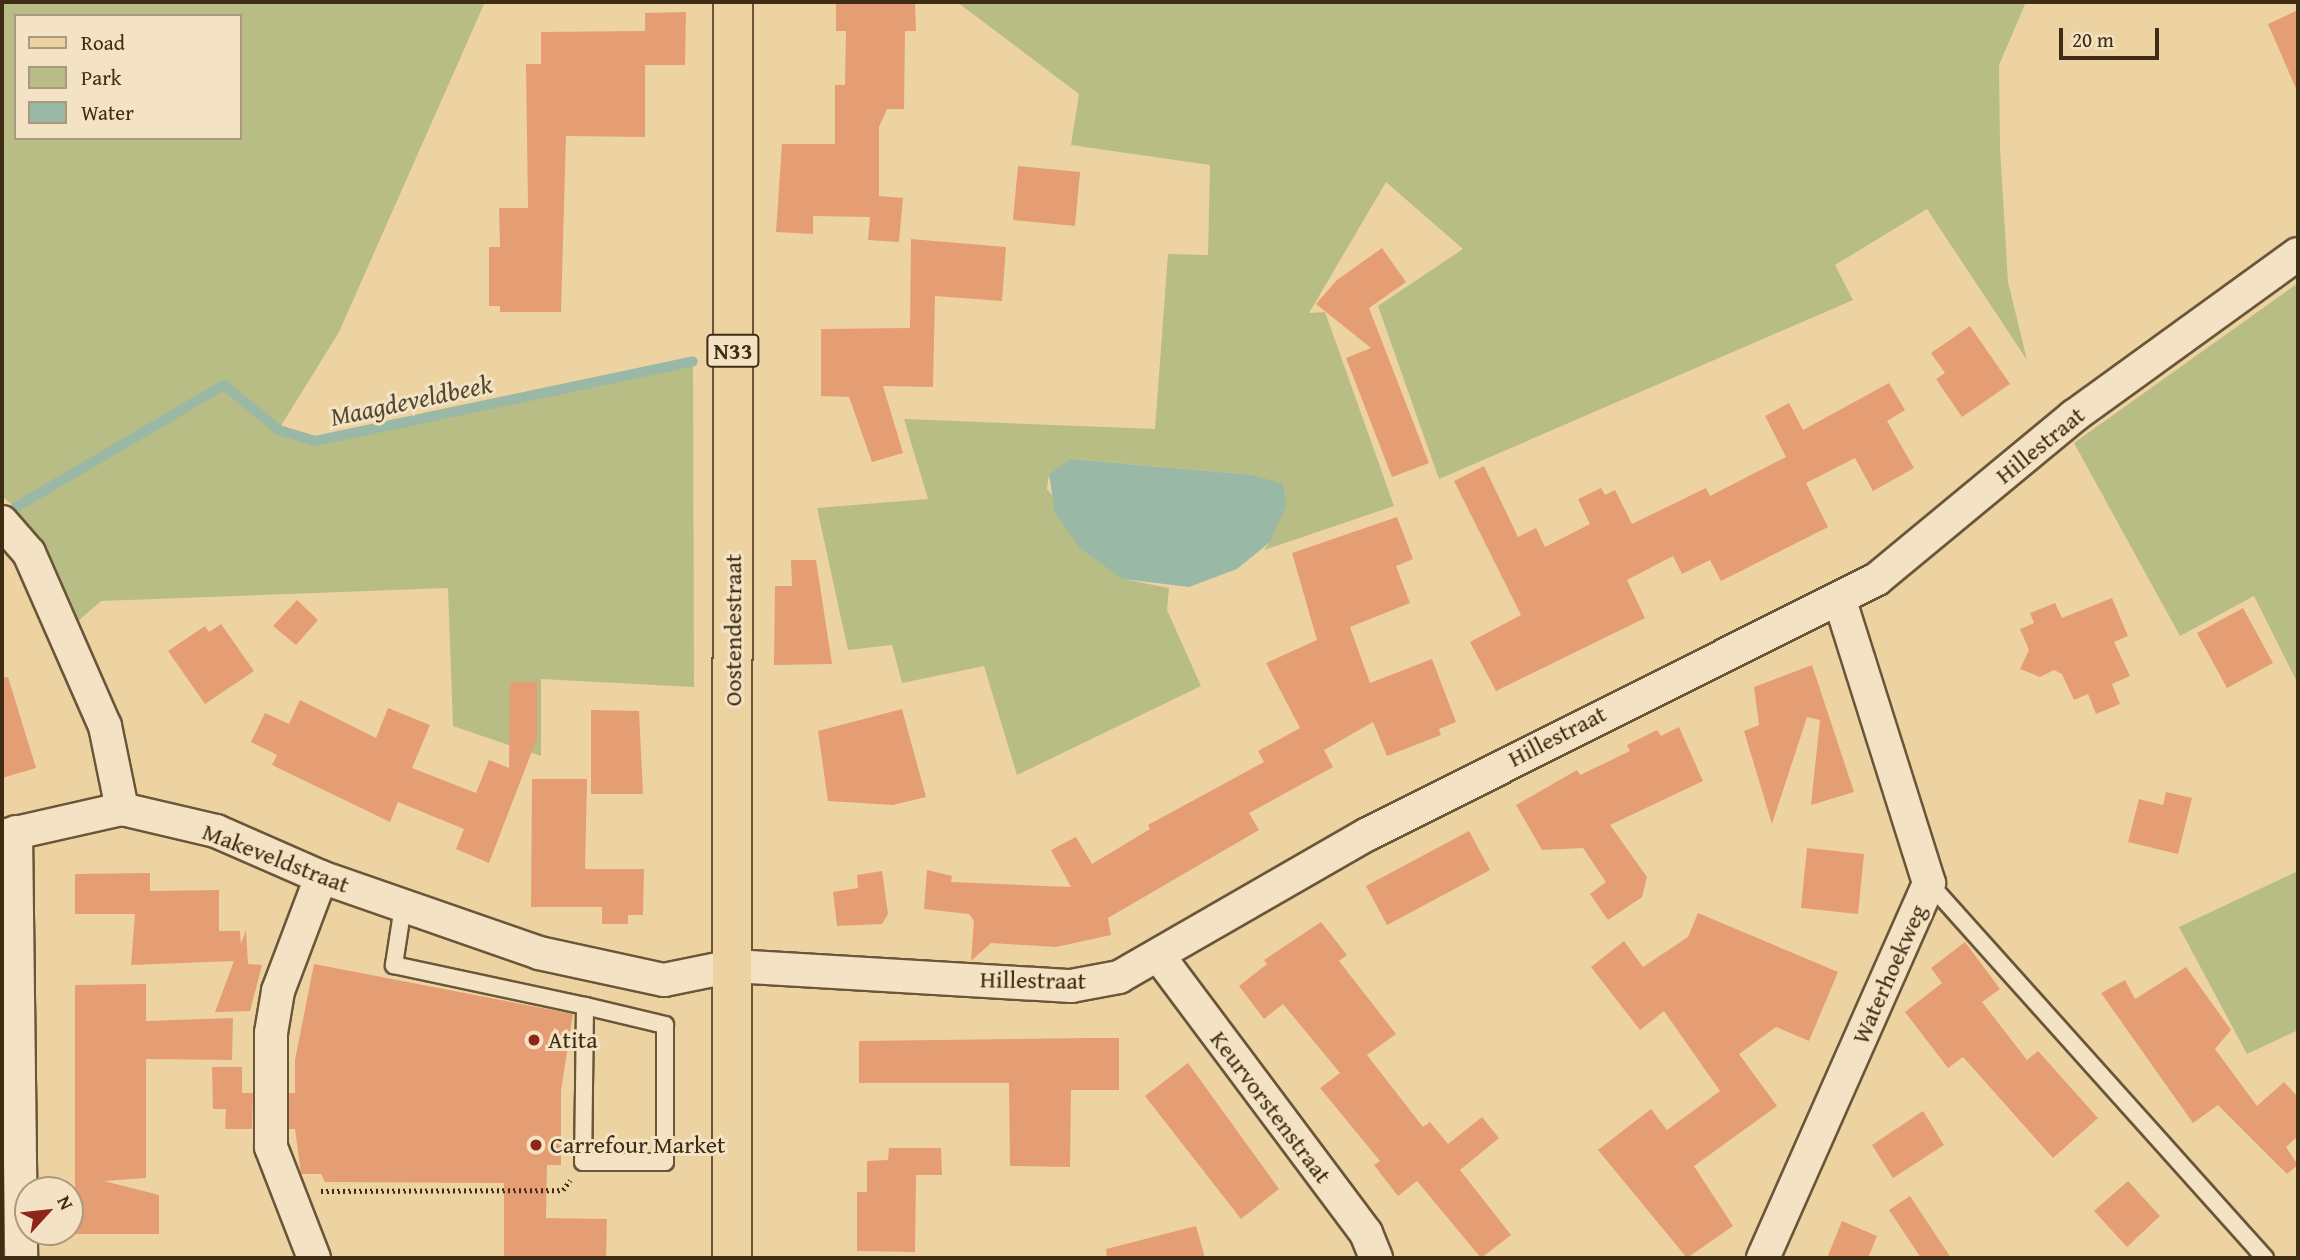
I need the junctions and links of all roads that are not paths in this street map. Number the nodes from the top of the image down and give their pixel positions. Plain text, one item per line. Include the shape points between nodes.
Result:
1 (733, 2) edge
2 (2298, 254) edge
3 (2, 522) edge
4 (1840, 601) junction
5 (122, 808) junction
6 (9, 834) edge
7 (321, 877) junction
8 (1929, 883) junction
9 (403, 906) junction
10 (1161, 959) junction
11 (733, 967) junction
12 (585, 1006) junction
13 (21, 1258) edge
14 (314, 1258) edge
15 (732, 1258) edge
16 (1377, 1258) edge
17 (1763, 1258) edge
18 (2265, 1258) edge

1 - 11 main road, Oostendestraat / N33
2 - 4 street, Hillestraat via 2074,416 1877,579
3 - 5 street via 29,553 105,726
4 - 8 street, Waterhoekweg
4 - 10 street, Hillestraat via 1584,721 1368,834
5 - 6 street
5 - 7 street, Makeveldstraat via 216,831
6 - 13 street
7 - 9 street, Makeveldstraat
7 - 14 street via 278,991 271,1033 271,1147 286,1189 308,1229
8 - 17 street, Waterhoekweg
8 - 18 lane
9 - 11 street, Makeveldstraat via 539,953 664,981
9 - 12 lane via 394,965
10 - 11 street, Hillestraat via 1119,977 1071,986
10 - 16 street, Keurvorstenstraat via 1366,1233
11 - 15 main road, Oostendestraat / N33
12 - 12 lane via 583,1162 665,1162 665,1025

